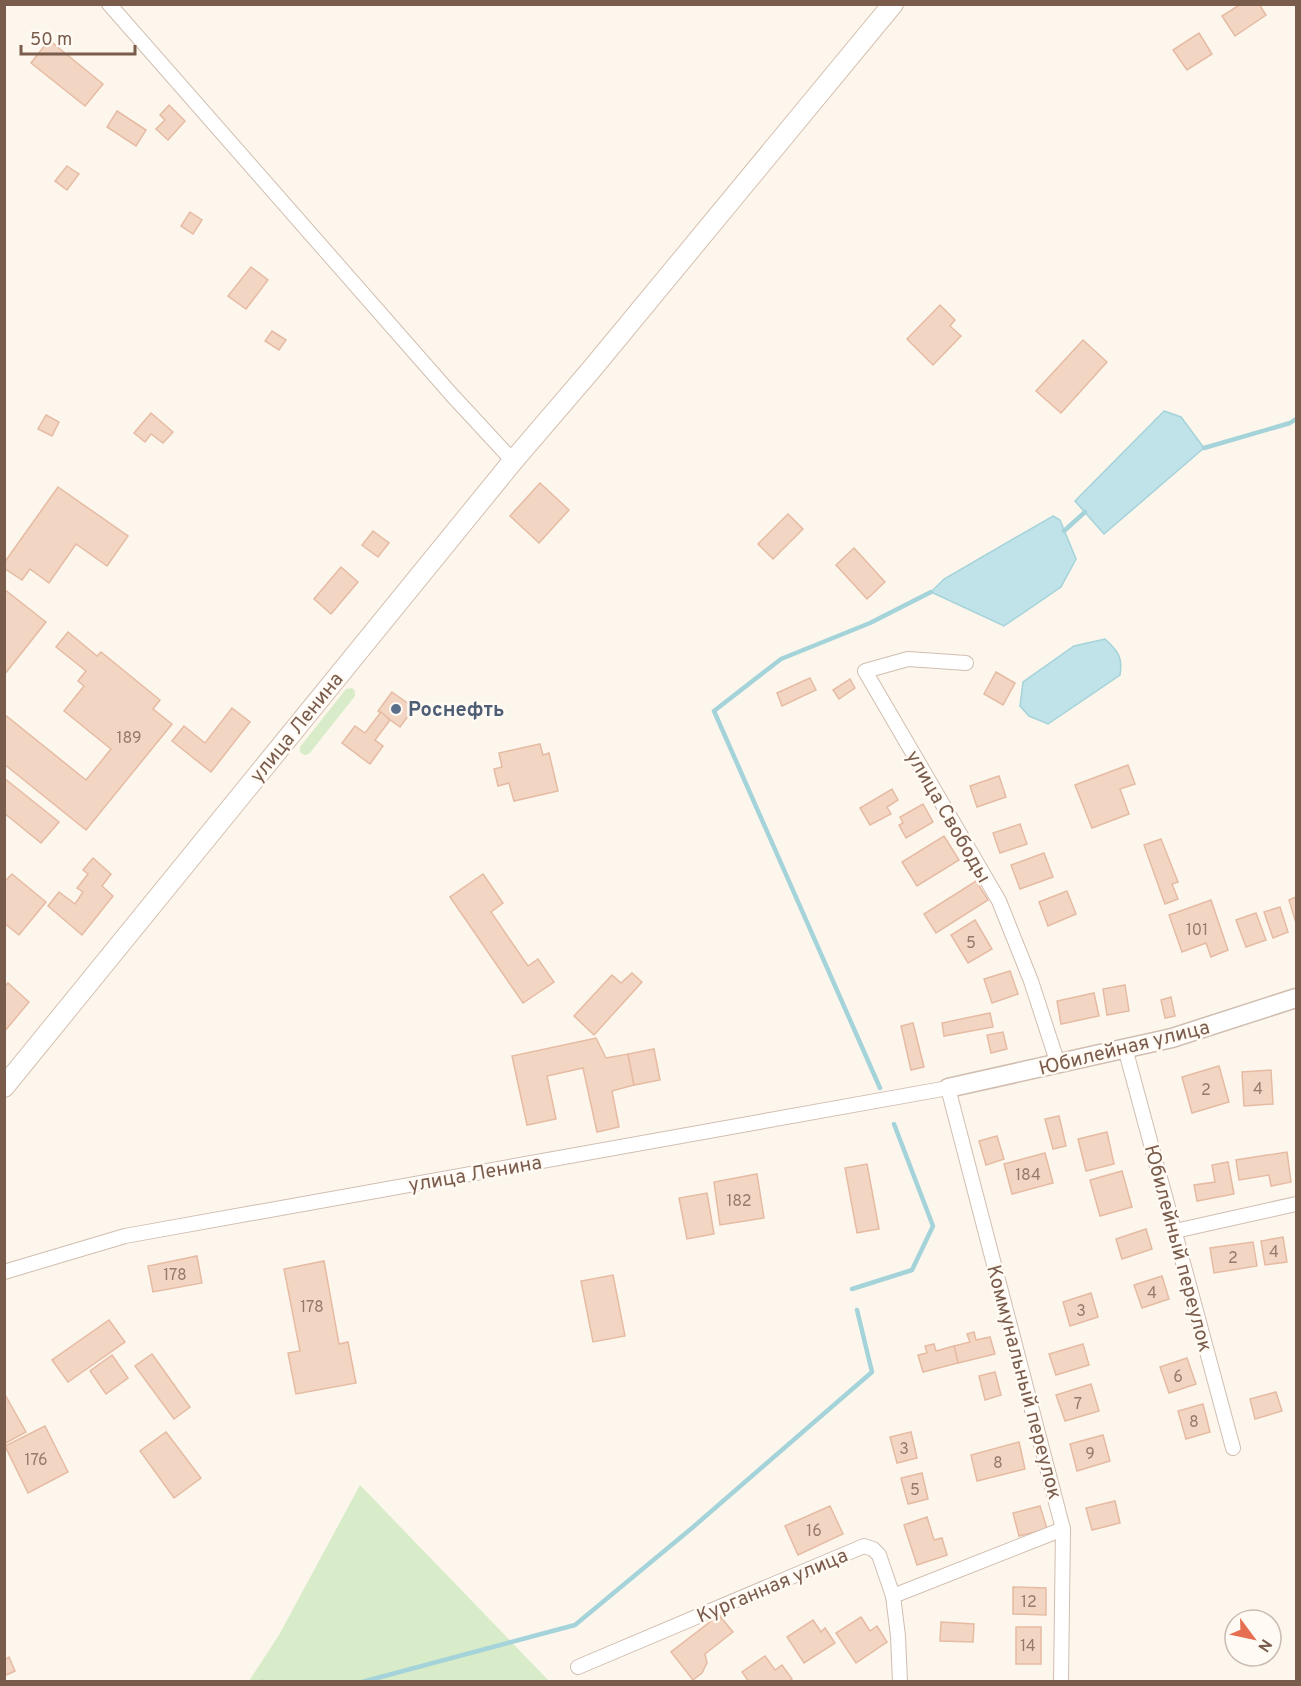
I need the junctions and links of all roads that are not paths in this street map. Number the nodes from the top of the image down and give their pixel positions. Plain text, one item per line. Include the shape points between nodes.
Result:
1 (109, 4) edge
2 (893, 4) edge
3 (513, 461) junction
4 (966, 663) dead end
5 (1291, 1004) edge
6 (1125, 1048) junction
7 (1058, 1064) junction
8 (4, 1087) edge
9 (948, 1088) junction
10 (1296, 1204) edge
11 (1175, 1231) junction
12 (4, 1272) edge
13 (1233, 1448) dead end
14 (1063, 1529) junction
15 (893, 1596) junction
16 (578, 1667) dead end
17 (900, 1682) edge
18 (1061, 1682) edge

1 - 3 street
2 - 3 main road, улица Ленина
3 - 8 main road, улица Ленина
4 - 7 street, улица Свободы via 908,659 865,671 999,901
5 - 6 street, Юбилейная улица
6 - 7 street, Юбилейная улица
6 - 11 street, Юбилейный переулок
7 - 9 street, Юбилейная улица
9 - 12 street, улица Ленина via 125,1236
9 - 14 street, Коммунальный переулок
10 - 11 street
11 - 13 street, Юбилейный переулок
14 - 15 street
14 - 18 street, Коммунальный переулок
15 - 16 street, Курганная улица via 879,1555 864,1546
15 - 17 street, Курганная улица

